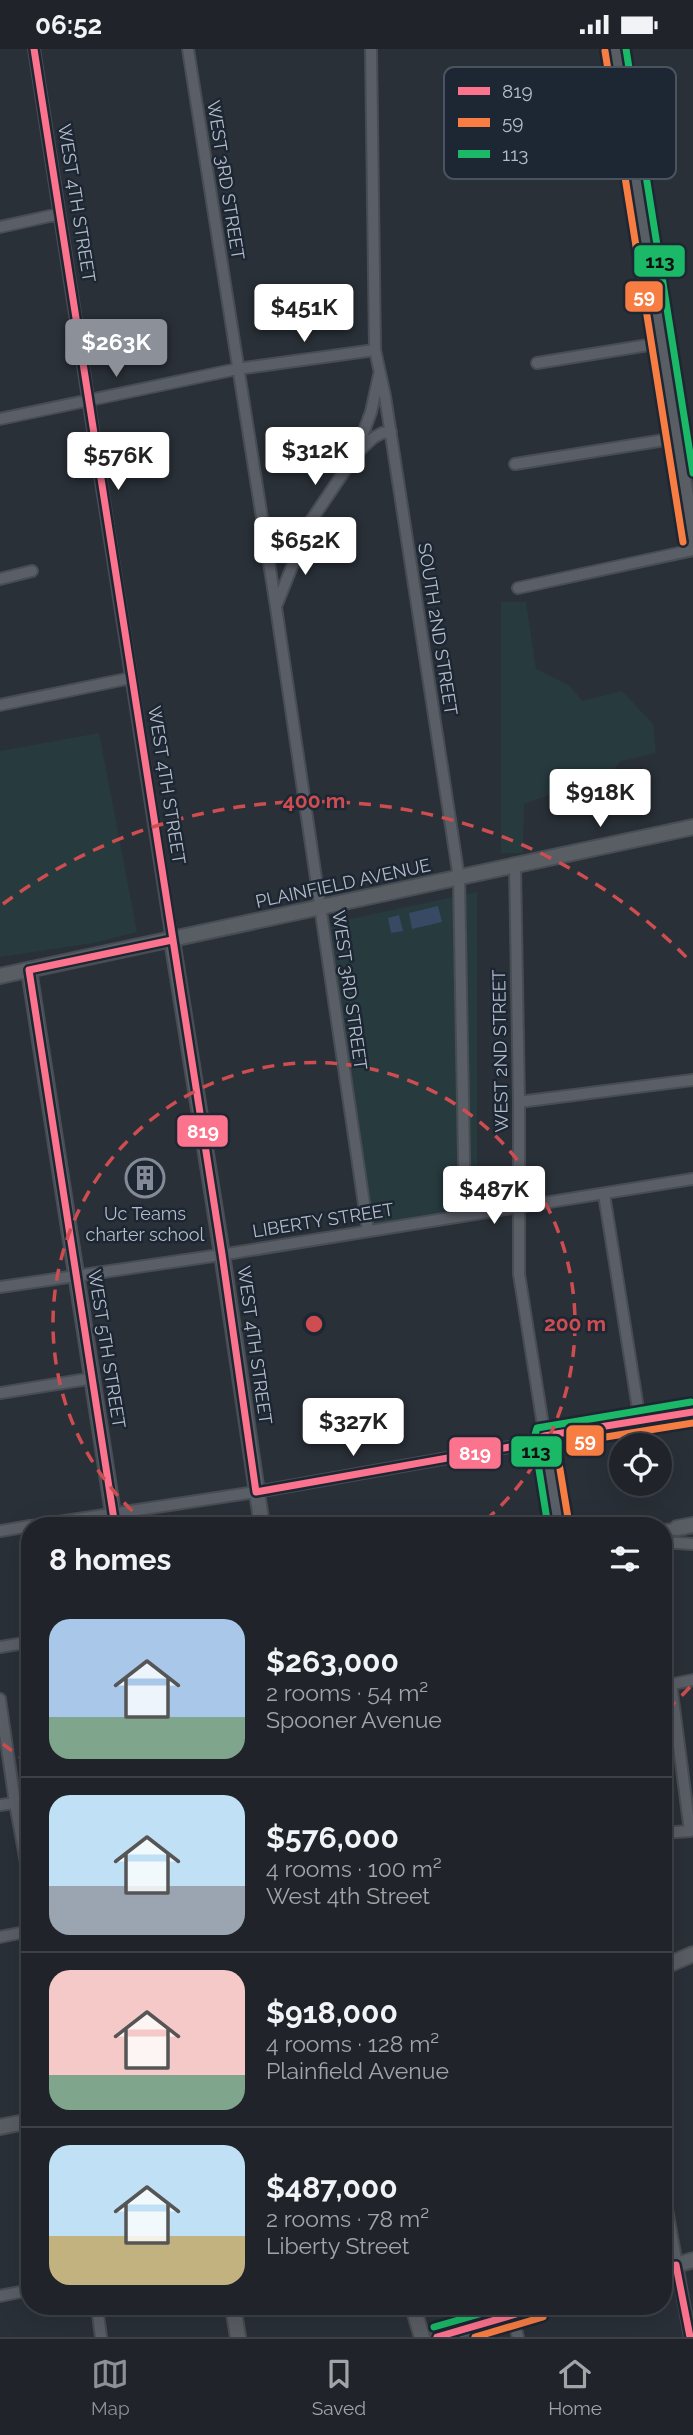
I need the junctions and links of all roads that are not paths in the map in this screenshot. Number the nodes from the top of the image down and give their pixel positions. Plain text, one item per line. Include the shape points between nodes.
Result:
1 (34, 49) edge
2 (188, 49) edge
3 (371, 49) edge
4 (615, 49) edge
5 (618, 67) edge
6 (635, 179) edge
7 (60, 214) junction
8 (0, 227) edge
9 (661, 343) junction
10 (375, 350) junction
11 (537, 363) dead end
12 (237, 369) junction
13 (380, 372) junction
14 (88, 401) junction
15 (0, 419) edge
16 (391, 432) junction
17 (677, 438) junction
18 (356, 454) junction
19 (516, 464) dead end
20 (300, 537) junction
21 (693, 540) edge
22 (693, 550) edge
23 (267, 552) junction
24 (32, 571) dead end
25 (0, 579) edge
26 (519, 588) dead end
27 (276, 607) junction
28 (131, 678) junction
29 (0, 705) edge
30 (693, 827) edge
31 (515, 866) junction
32 (459, 878) junction
33 (320, 908) junction
34 (172, 940) junction
35 (29, 970) junction
36 (0, 976) edge
37 (693, 1080) edge
38 (519, 1102) junction
39 (693, 1179) edge
40 (604, 1194) junction
41 (518, 1206) junction
42 (465, 1215) junction
43 (368, 1231) junction
44 (222, 1254) junction
45 (75, 1276) junction
46 (0, 1287) edge
47 (94, 1378) junction
48 (0, 1393) edge
49 (693, 1412) edge
50 (640, 1421) junction
51 (544, 1436) junction
52 (256, 1492) junction
53 (114, 1517) edge
54 (125, 1517) edge
55 (260, 1517) edge
56 (558, 1517) edge
57 (21, 1528) edge
58 (693, 1528) edge
59 (672, 1529) edge
60 (0, 1531) edge
61 (672, 1543) edge
62 (693, 1544) edge
63 (21, 1644) edge
64 (0, 1647) edge
65 (693, 1680) edge
66 (672, 1684) edge
67 (0, 1699) edge
68 (672, 1717) edge
69 (21, 1802) edge
70 (15, 1803) junction
71 (0, 1805) edge
72 (672, 1832) edge
73 (21, 1835) edge
74 (21, 1933) edge
75 (0, 1937) edge
76 (693, 1954) edge
77 (672, 1963) edge
78 (21, 2123) edge
79 (0, 2127) edge
80 (693, 2260) edge
81 (672, 2266) edge
82 (672, 2274) edge
83 (21, 2292) edge
84 (0, 2296) edge
85 (98, 2315) edge
86 (234, 2315) edge
87 (415, 2315) edge
88 (512, 2315) joint
89 (102, 2337) edge
90 (238, 2337) edge
91 (422, 2337) edge
92 (436, 2337) edge
93 (518, 2337) edge
94 (690, 2337) edge

1 - 7 street, WEST 4TH STREET
2 - 12 street, WEST 3RD STREET
3 - 10 street, SOUTH 2ND STREET
4 - 5 main road
6 - 9 main road
7 - 8 street
7 - 14 street, WEST 4TH STREET
9 - 11 street
9 - 17 main road
10 - 12 street
10 - 13 street, SOUTH 2ND STREET
12 - 14 street
12 - 23 street, WEST 3RD STREET
13 - 16 street, SOUTH 2ND STREET
13 - 18 street
14 - 15 street
14 - 28 street, WEST 4TH STREET
16 - 18 street via 373,437
16 - 32 street, SOUTH 2ND STREET
17 - 19 street
17 - 21 main road
18 - 20 street
20 - 23 street
20 - 27 street
22 - 26 street
23 - 27 street, WEST 3RD STREET
24 - 25 street
27 - 33 street, WEST 3RD STREET
28 - 29 street
28 - 34 street, WEST 4TH STREET
30 - 31 main road, PLAINFIELD AVENUE
31 - 32 main road, PLAINFIELD AVENUE
31 - 38 street, WEST 2ND STREET
32 - 33 main road, PLAINFIELD AVENUE
32 - 42 street, SOUTH 2ND STREET
33 - 34 main road, PLAINFIELD AVENUE
33 - 43 street, WEST 3RD STREET
34 - 35 main road, PLAINFIELD AVENUE
34 - 44 main road, WEST 4TH STREET
35 - 36 main road, PLAINFIELD AVENUE
35 - 45 main road, WEST 5TH STREET
37 - 38 street
38 - 41 street, WEST 2ND STREET
39 - 40 street, LIBERTY STREET
40 - 41 street, LIBERTY STREET
40 - 50 street
41 - 42 street, LIBERTY STREET
41 - 51 street, WEST 2ND STREET via 519,1275
42 - 43 street, LIBERTY STREET
43 - 44 street, LIBERTY STREET
44 - 45 street, LIBERTY STREET
44 - 52 main road, WEST 4TH STREET
45 - 46 street, LIBERTY STREET
45 - 47 main road, WEST 5TH STREET
47 - 48 street
47 - 53 main road, WEST 5TH STREET
49 - 50 street
50 - 51 street
51 - 52 street via 510,1447
51 - 56 street, WEST 2ND STREET
52 - 54 street
52 - 55 main road, WEST 4TH STREET
57 - 60 street
58 - 59 main road
61 - 62 street
63 - 64 street
65 - 66 street
67 - 70 street
68 - 72 street via 690,1831
69 - 70 street
70 - 71 street
70 - 73 street
74 - 75 street
76 - 77 main road
78 - 79 main road
80 - 81 main road
82 - 94 street
83 - 84 street
85 - 89 street
86 - 90 main road
87 - 91 main road
88 - 92 main road
88 - 93 street

